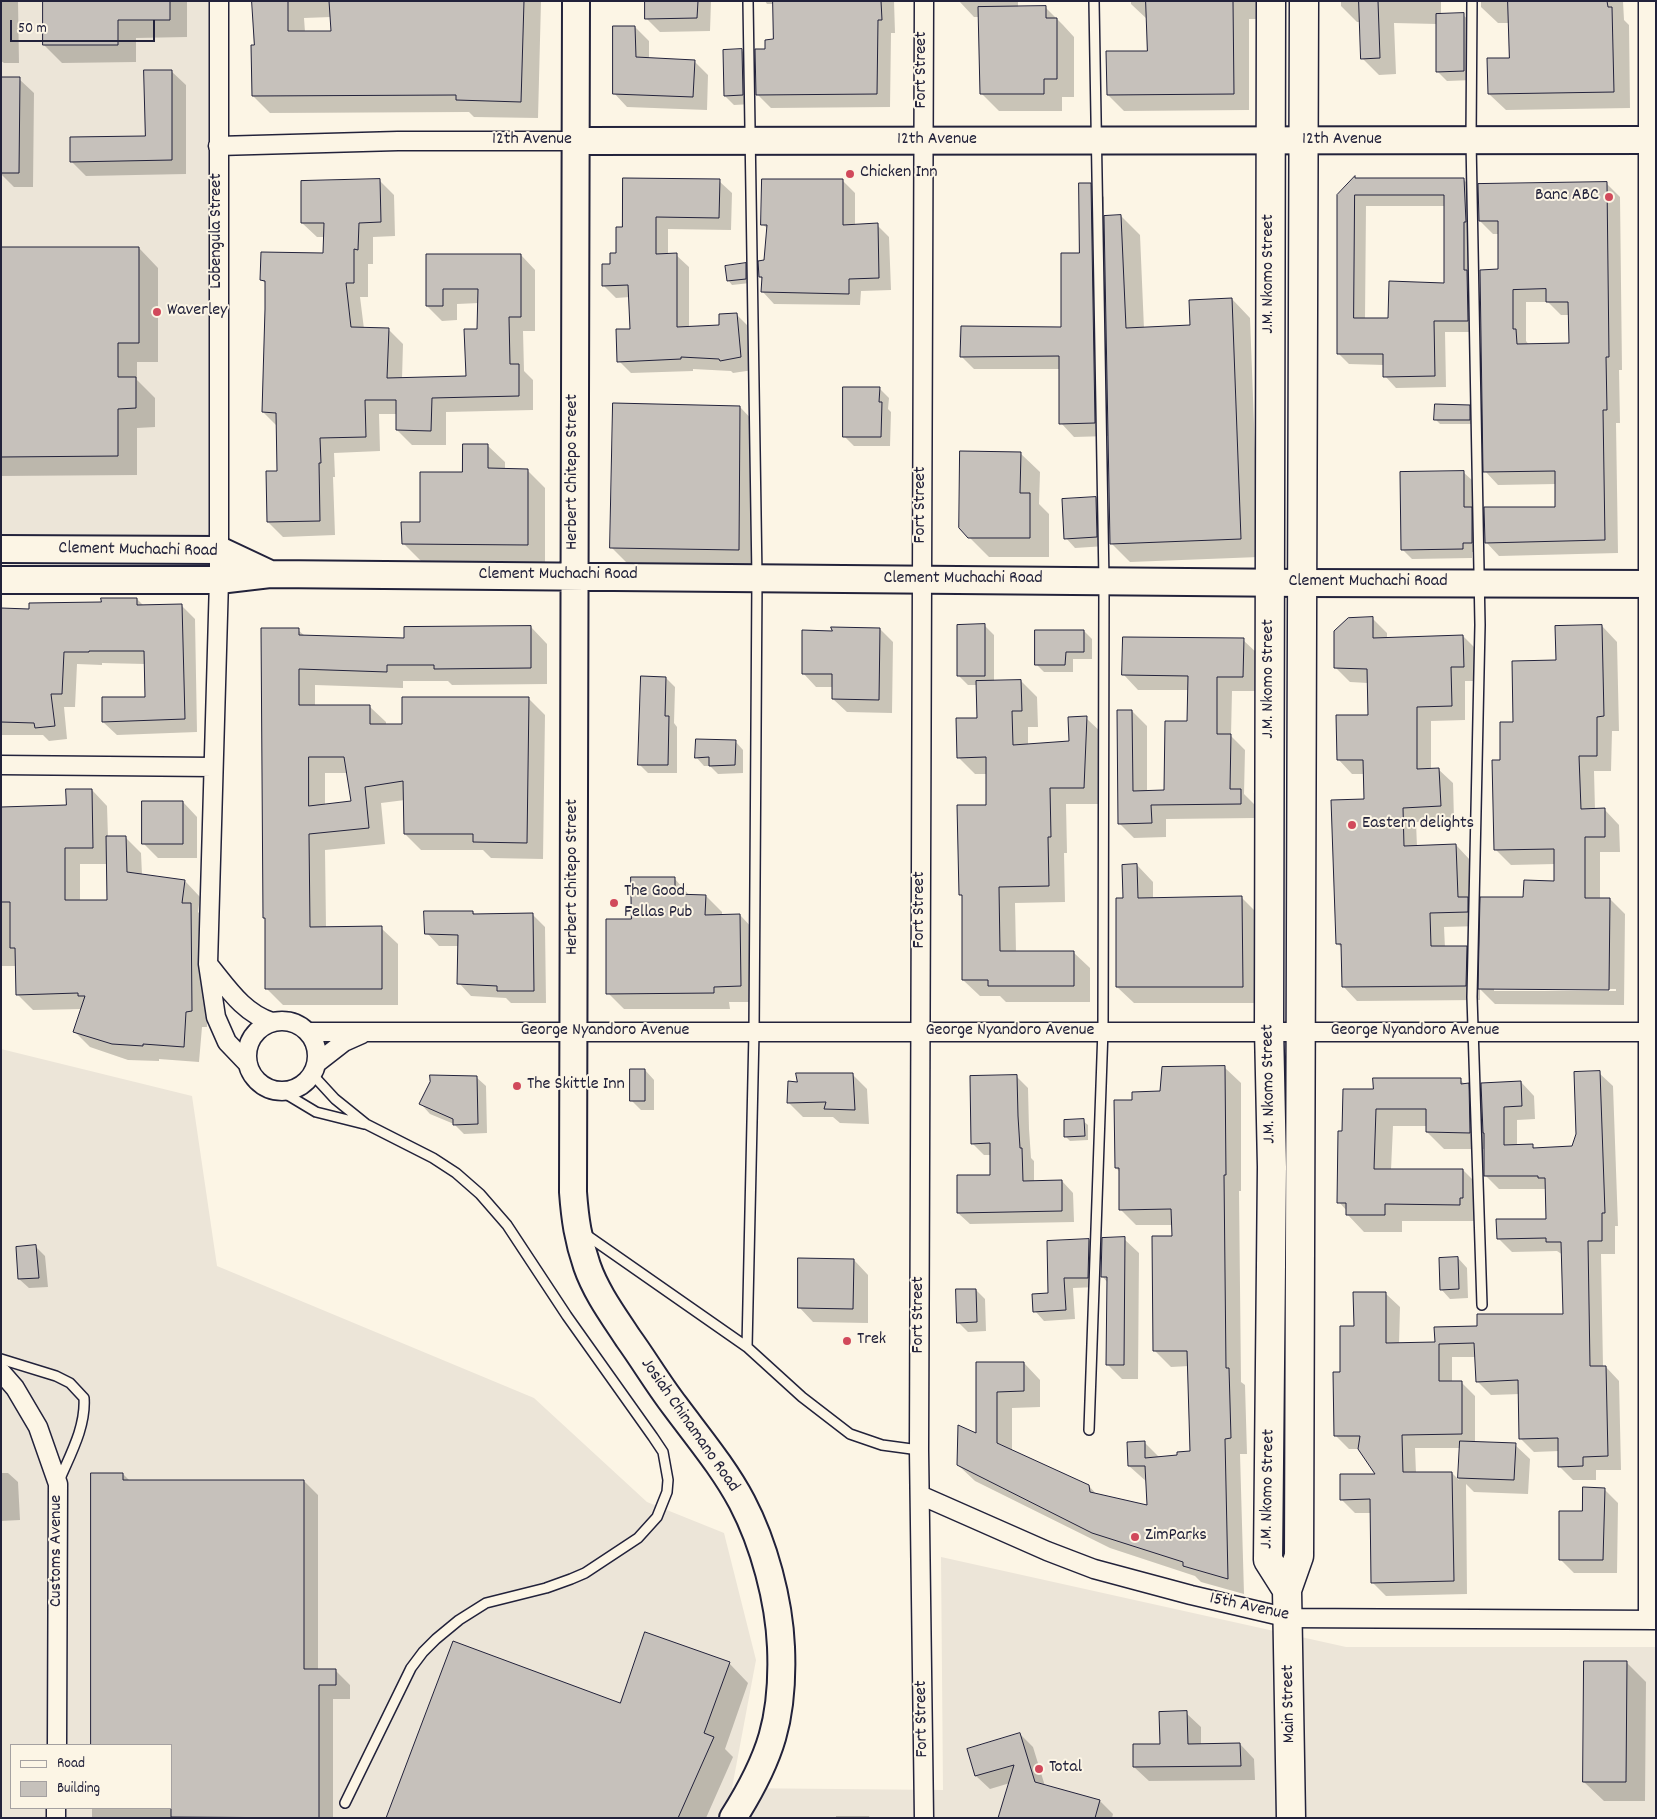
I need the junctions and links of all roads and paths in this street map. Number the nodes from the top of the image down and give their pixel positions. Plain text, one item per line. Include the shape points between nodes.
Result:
1 (219, 1) edge
2 (576, 1) edge
3 (748, 1) edge
4 (924, 1) edge
5 (1094, 1) edge
6 (1271, 1) edge
7 (1304, 1) edge
8 (1472, 1) edge
9 (1648, 1) edge
10 (1471, 140) junction
11 (1652, 140) edge
12 (575, 141) junction
13 (750, 141) junction
14 (923, 141) junction
15 (1097, 141) junction
16 (1271, 141) junction
17 (1304, 141) junction
18 (218, 146) junction
19 (1, 549) edge
20 (219, 550) junction
21 (270, 574) junction
22 (574, 576) junction
23 (757, 578) junction
24 (1, 580) edge
25 (220, 580) junction
26 (922, 580) junction
27 (1104, 581) junction
28 (1270, 582) junction
29 (1302, 583) junction
30 (1479, 583) junction
31 (1652, 584) edge
32 (1, 765) edge
33 (213, 767) junction
34 (208, 964) junction
35 (272, 1022) junction
36 (308, 1032) junction
37 (574, 1032) junction
38 (754, 1032) junction
39 (920, 1032) junction
40 (1103, 1032) junction
41 (1269, 1032) junction
42 (1300, 1032) junction
43 (1473, 1032) junction
44 (1652, 1032) edge
45 (365, 1033) junction
46 (248, 1064) junction
47 (315, 1069) junction
48 (281, 1091) junction
49 (366, 1124) junction
50 (576, 1228) junction
51 (1482, 1305) dead end
52 (747, 1347) junction
53 (1, 1359) edge
54 (1, 1372) edge
55 (1089, 1430) dead end
56 (919, 1450) junction
57 (58, 1484) junction
58 (920, 1496) junction
59 (1287, 1590) junction
60 (1289, 1618) junction
61 (1652, 1620) edge
62 (57, 1744) edge
63 (344, 1803) dead end
64 (733, 1818) edge
65 (924, 1818) edge
66 (1292, 1818) edge

1 - 18 street, Lobengula Street
2 - 12 street, Herbert Chitepo Street
3 - 13 lane
4 - 14 street, Fort Street
5 - 15 lane
6 - 16 highway, J.M. Nkomo Street
7 - 17 highway, J.M. Nkomo Street
8 - 10 lane
9 - 11 street
10 - 11 street, 12th Avenue
10 - 17 street, 12th Avenue
10 - 30 lane
11 - 31 street
12 - 13 street, 12th Avenue
12 - 18 street, 12th Avenue
12 - 22 street, Herbert Chitepo Street
13 - 14 street, 12th Avenue
13 - 23 lane
14 - 15 street, 12th Avenue
14 - 26 street, Fort Street
15 - 16 street, 12th Avenue
15 - 27 lane
16 - 17 street, 12th Avenue
16 - 28 highway, J.M. Nkomo Street
17 - 29 highway, J.M. Nkomo Street
18 - 20 street, Lobengula Street
19 - 20 street, Clement Muchachi Road
20 - 21 street, Clement Muchachi Road
20 - 25 street, Lobengula Street
21 - 22 street, Clement Muchachi Road
21 - 25 street, Clement Muchachi Road
22 - 23 street, Clement Muchachi Road
22 - 37 street, Herbert Chitepo Street
23 - 26 street, Clement Muchachi Road
23 - 38 lane
24 - 25 street, Clement Muchachi Road
25 - 33 street, Lobengula Street
26 - 27 street, Clement Muchachi Road
26 - 39 street, Fort Street
27 - 28 street, Clement Muchachi Road
27 - 40 lane
28 - 29 street, Clement Muchachi Road
28 - 41 highway, J.M. Nkomo Street
29 - 30 street, Clement Muchachi Road
29 - 42 highway, J.M. Nkomo Street
30 - 31 street, Clement Muchachi Road
30 - 43 lane
31 - 44 street
32 - 33 street
33 - 34 street, Lobengula Street
34 - 35 street via 249,1011
34 - 46 street, Lobengula Street via 216,1017 227,1042
35 - 36 street via 292,1022
35 - 46 street via 251,1038
36 - 45 street, George Nyandoro Avenue
36 - 47 street via 316,1046
37 - 38 street, George Nyandoro Avenue
37 - 45 street, George Nyandoro Avenue
37 - 50 street, Josiah Chinamano Road via 573,1192
38 - 39 street, George Nyandoro Avenue
38 - 52 lane
39 - 40 street, George Nyandoro Avenue
39 - 56 street, Fort Street
40 - 41 street, George Nyandoro Avenue
40 - 55 lane
41 - 42 street, George Nyandoro Avenue
41 - 59 highway, J.M. Nkomo Street via 1272,1246 1268,1560
42 - 43 street, George Nyandoro Avenue
42 - 59 highway, J.M. Nkomo Street via 1299,1556
43 - 44 street, George Nyandoro Avenue
43 - 51 lane
44 - 61 street
45 - 47 street, George Nyandoro Avenue via 344,1042
46 - 48 street via 254,1078 266,1087
47 - 48 street via 304,1083
47 - 49 lane via 341,1105
48 - 49 lane via 316,1112
49 - 63 lane via 433,1158 480,1194 507,1226 658,1444 663,1452 668,1480 657,1517 638,1538 571,1579 486,1603 459,1620 423,1652 411,1668
50 - 52 lane
50 - 64 street, Josiah Chinamano Road via 588,1267 605,1303 742,1502 759,1541 770,1582 780,1623 782,1673 776,1728 765,1760
52 - 56 lane via 802,1397 850,1434 882,1445
53 - 57 lane via 63,1379 84,1398 80,1428
54 - 57 street, Customs Avenue via 23,1400 38,1427
56 - 58 street, Fort Street
57 - 62 street, Customs Avenue
58 - 60 street, 15th Avenue via 1047,1552 1094,1569
58 - 65 street, Fort Street
59 - 60 highway, Main Street
60 - 61 street, 15th Avenue
60 - 66 highway, Main Street

